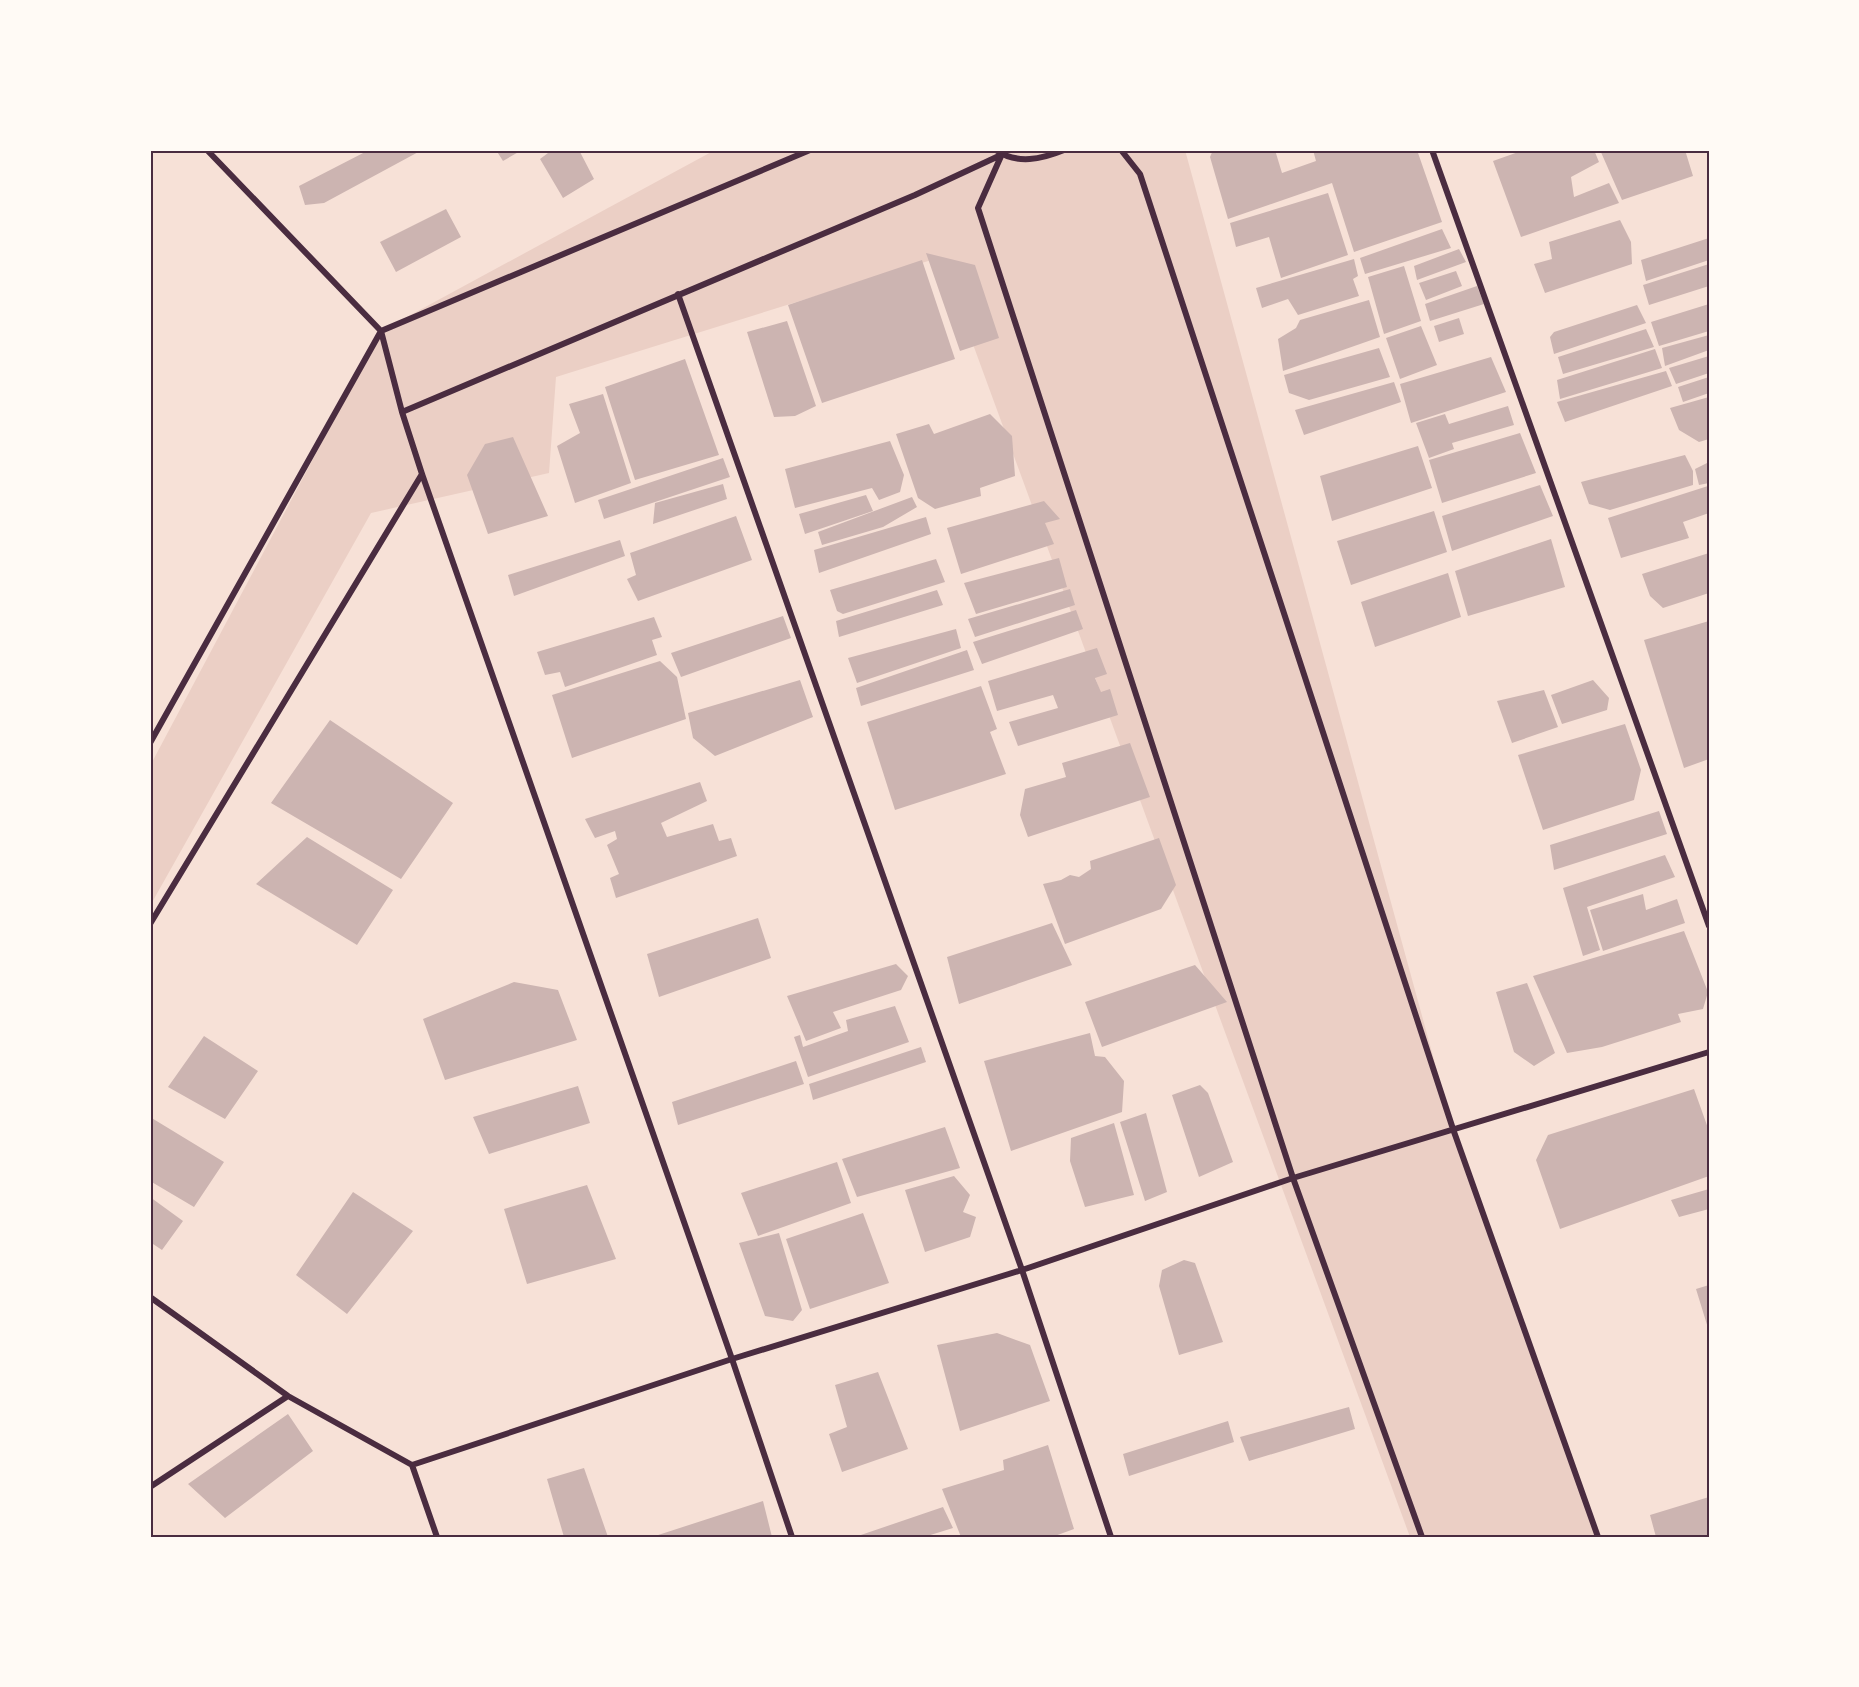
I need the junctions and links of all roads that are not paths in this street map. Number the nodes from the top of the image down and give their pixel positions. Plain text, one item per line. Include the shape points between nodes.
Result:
1 (207, 150) edge
2 (810, 150) edge
3 (1065, 150) edge
4 (1121, 150) edge
5 (1432, 150) edge
6 (999, 152) edge
7 (678, 294) junction
8 (381, 330) junction
9 (402, 412) junction
10 (422, 474) junction
11 (150, 743) edge
12 (150, 924) edge
13 (1709, 926) edge
14 (1709, 1052) edge
15 (1453, 1129) junction
16 (1293, 1178) junction
17 (1022, 1270) junction
18 (150, 1297) edge
19 (732, 1359) junction
20 (288, 1396) junction
21 (412, 1465) junction
22 (150, 1486) edge
23 (437, 1537) edge
24 (792, 1537) edge
25 (1111, 1537) edge
26 (1422, 1537) edge
27 (1598, 1537) edge

1 - 8 street
2 - 8 street
3 - 6 street via 1044,158 1022,160
4 - 15 street via 1140,174
5 - 13 street
6 - 7 street via 915,195
6 - 16 street via 978,208
7 - 9 street
7 - 17 street
8 - 9 street
8 - 11 street
9 - 10 street
10 - 12 street
10 - 19 street
14 - 15 street
15 - 16 street
15 - 27 street
16 - 17 street
16 - 26 street
17 - 19 street
17 - 25 street
18 - 20 street
19 - 21 street
19 - 24 street
20 - 21 street
20 - 22 street
21 - 23 street

